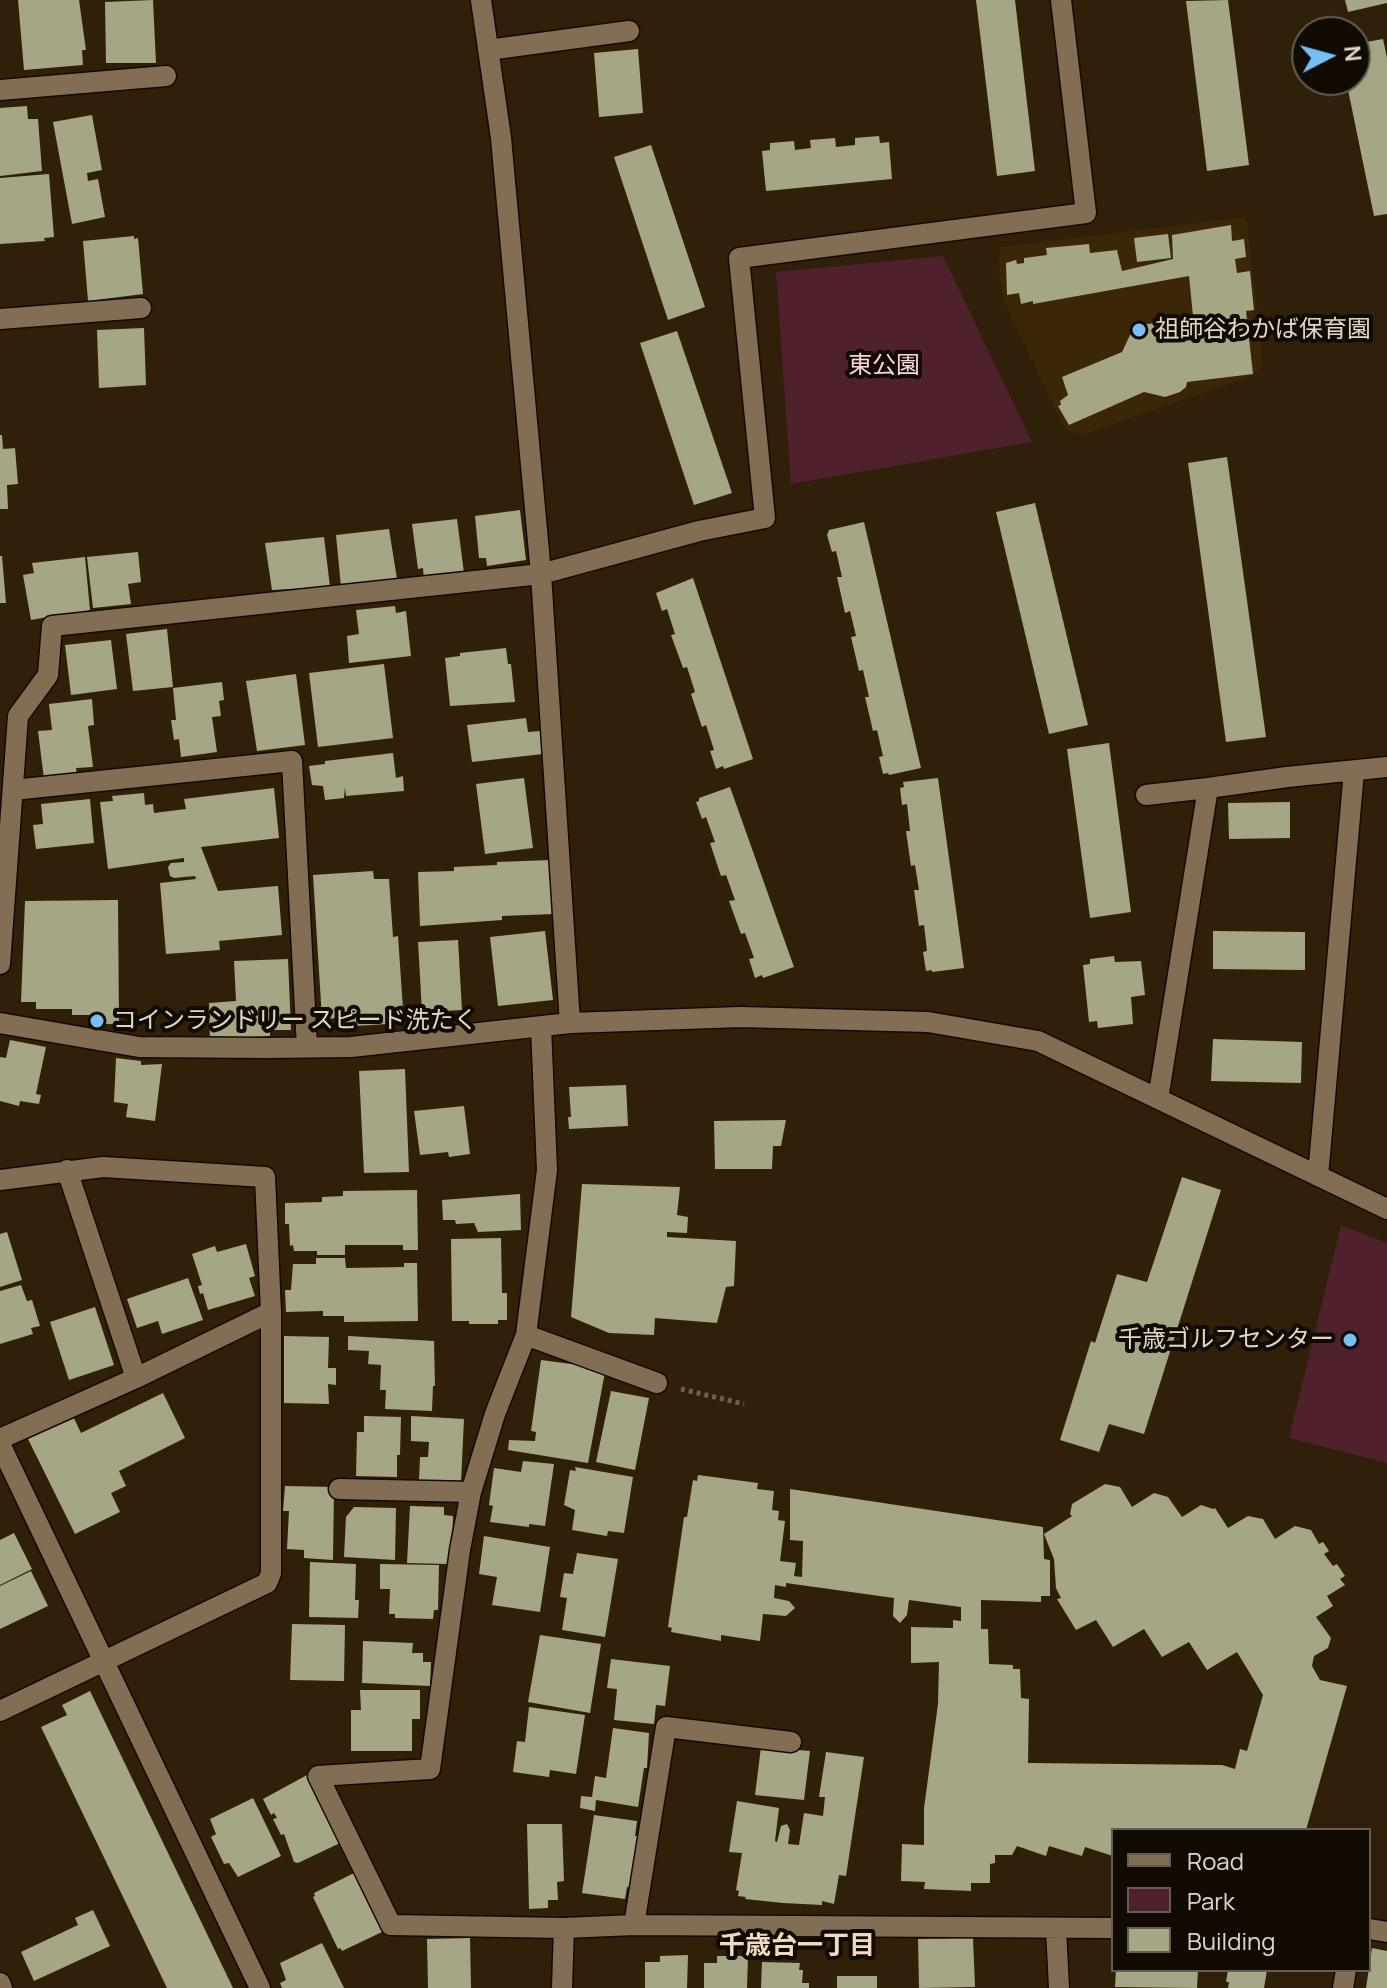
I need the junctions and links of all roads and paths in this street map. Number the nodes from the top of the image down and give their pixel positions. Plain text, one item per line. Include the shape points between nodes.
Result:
1 (481, 0) edge
2 (1061, 0) edge
3 (629, 31) dead end
4 (488, 50) junction
5 (166, 76) dead end
6 (0, 90) edge
7 (141, 308) dead end
8 (0, 319) edge
9 (541, 574) junction
10 (9, 718) edge
11 (1387, 767) edge
12 (1354, 771) junction
13 (1208, 788) junction
14 (13, 790) junction
15 (1146, 795) dead end
16 (0, 964) edge
17 (0, 1023) edge
18 (570, 1023) junction
19 (541, 1027) junction
20 (307, 1047) junction
21 (1158, 1099) junction
22 (67, 1170) junction
23 (1318, 1176) junction
24 (0, 1180) edge
25 (1387, 1209) edge
26 (271, 1312) junction
27 (526, 1335) junction
28 (136, 1378) junction
29 (657, 1383) joint
30 (744, 1404) dead end
31 (0, 1442) edge
32 (339, 1489) dead end
33 (471, 1492) junction
34 (106, 1661) junction
35 (0, 1711) edge
36 (791, 1742) dead end
37 (634, 1925) junction
38 (564, 1928) junction
39 (1056, 1928) junction
40 (1111, 1928) edge
41 (260, 1988) edge
42 (562, 1988) edge
43 (1059, 1988) edge

1 - 4 street
2 - 9 street via 1086,213 739,258 765,518
3 - 4 street
4 - 9 street via 501,138
5 - 6 street
7 - 8 street
9 - 10 street via 52,626 48,675
9 - 18 street
10 - 14 street
11 - 12 street
12 - 13 street
12 - 23 street
13 - 15 street
13 - 21 street
14 - 16 street
14 - 20 street via 292,761
17 - 20 street via 139,1047
18 - 19 street
18 - 21 street via 741,1017 928,1022 1038,1041
19 - 20 street
19 - 27 street via 547,1170
21 - 23 street
22 - 24 street
22 - 26 street via 103,1167 265,1177
22 - 28 street
23 - 25 street
26 - 28 street
26 - 34 street via 267,1583
27 - 29 street
27 - 33 street
28 - 31 street
29 - 30 path
31 - 34 street
32 - 33 street
33 - 38 street via 430,1769 318,1776 391,1925
34 - 35 street
34 - 41 street
36 - 37 street via 666,1727
37 - 38 street
37 - 39 street
38 - 42 street
39 - 40 street
39 - 43 street

